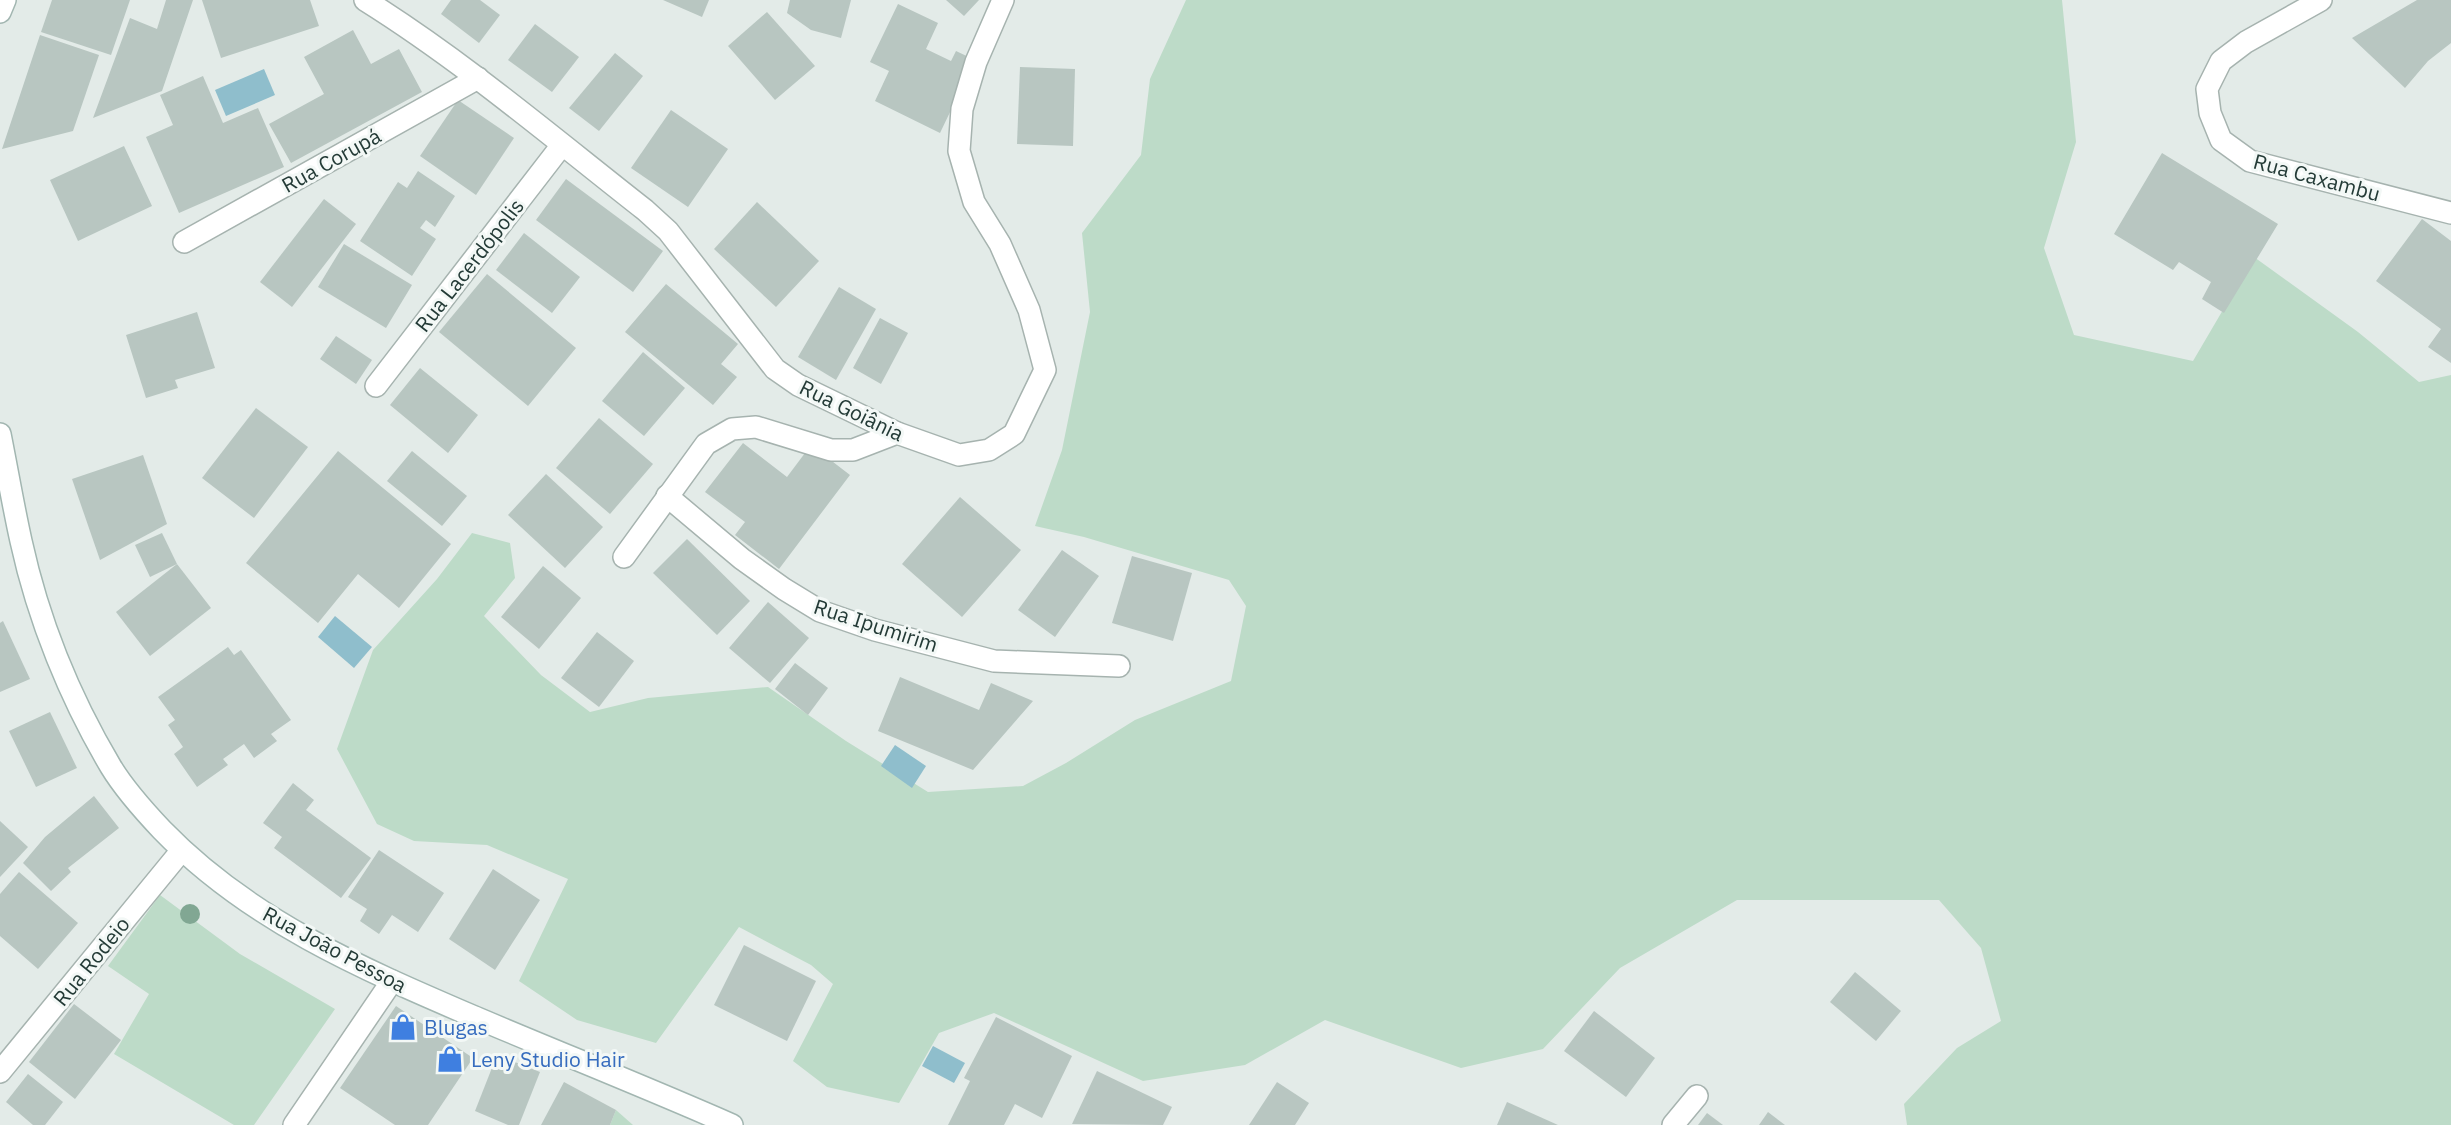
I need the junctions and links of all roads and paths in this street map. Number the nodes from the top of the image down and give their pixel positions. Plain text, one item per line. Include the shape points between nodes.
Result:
1 (5, 0) edge
2 (365, 0) edge
3 (1003, 0) edge
4 (2321, 0) edge
5 (0, 12) edge
6 (478, 78) junction
7 (562, 145) junction
8 (2451, 213) edge
9 (184, 242) dead end
10 (376, 386) dead end
11 (897, 433) junction
12 (0, 434) edge
13 (667, 496) junction
14 (624, 557) dead end
15 (1119, 666) dead end
16 (182, 850) junction
17 (392, 981) junction
18 (0, 1072) edge
19 (1697, 1096) dead end
20 (294, 1125) edge
21 (732, 1125) edge
22 (1673, 1125) edge

1 - 5 street
2 - 6 street, Rua Goiânia
3 - 11 street, Rua Goiânia via 962,109 959,151 974,202 1000,244 1029,310 1045,370 1014,434 989,450 959,455
4 - 8 street, Rua Caxambu via 2221,61 2207,89 2221,140 2250,161
6 - 7 street, Rua Goiânia
6 - 9 street, Rua Corupá
7 - 10 street, Rua Lacerdópolis
7 - 11 street, Rua Goiânia via 668,231 775,369
11 - 13 street via 853,450 831,450 756,427 732,429 706,444
12 - 16 street, Rua João Pessoa via 21,543 46,628 78,704 112,769
13 - 14 street
13 - 15 street, Rua Ipumirim via 783,589 820,611 994,661
16 - 17 street, Rua João Pessoa via 276,922
16 - 18 street, Rua Rodeio
17 - 20 street
17 - 21 street, Rua João Pessoa
19 - 22 street

